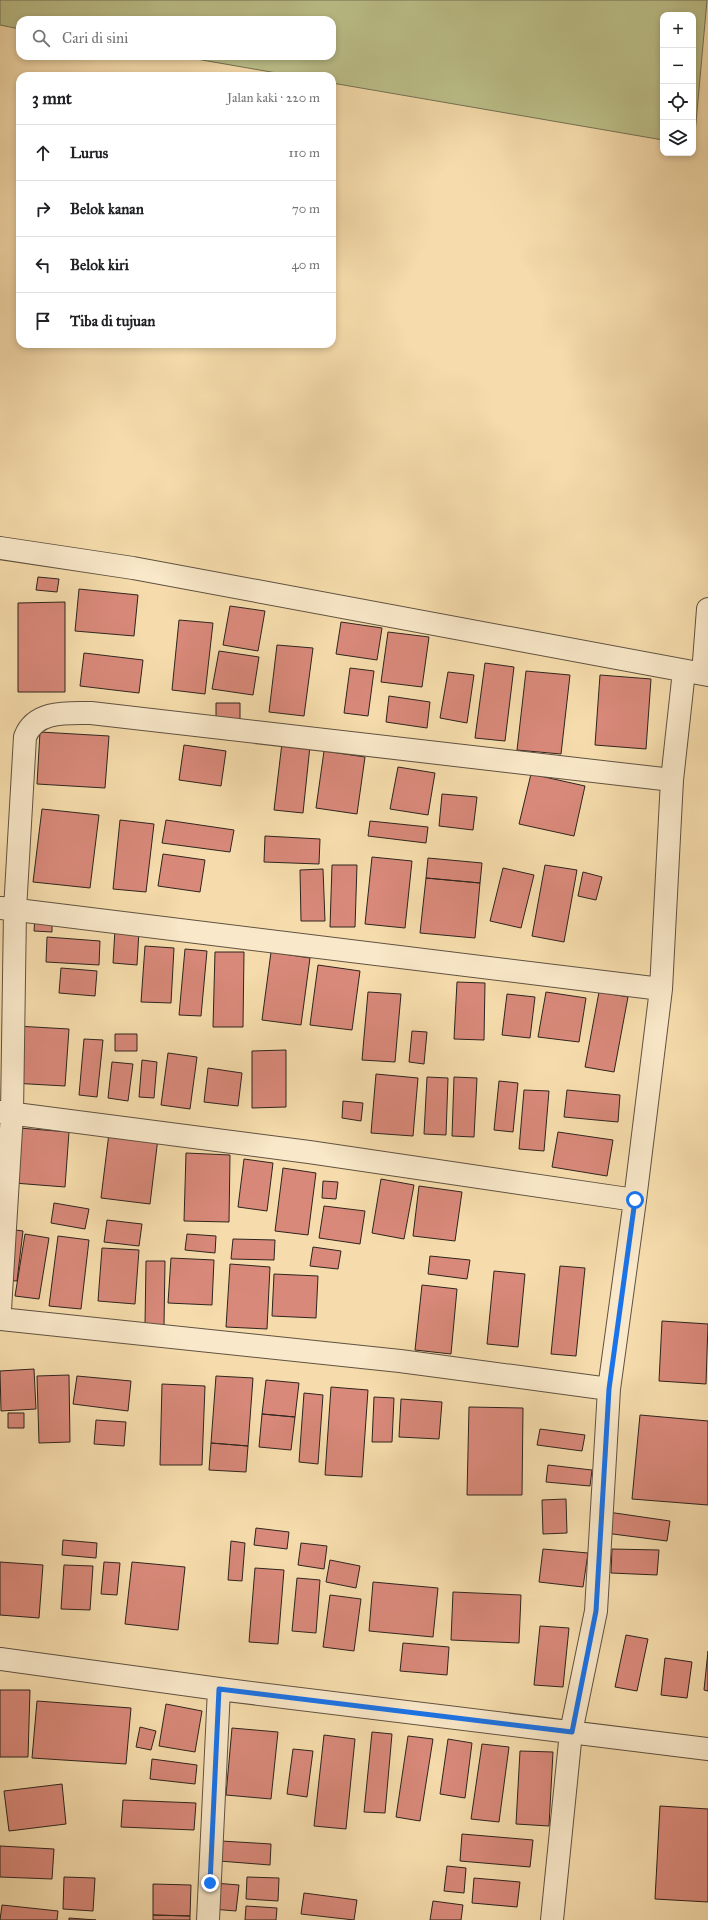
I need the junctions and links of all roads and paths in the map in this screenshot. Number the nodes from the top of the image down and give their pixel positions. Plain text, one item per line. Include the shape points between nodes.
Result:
1 (0, 548) edge
2 (708, 610) edge
3 (698, 673) edge
4 (672, 780) junction
5 (8, 909) edge
6 (660, 989) junction
7 (6, 1113) edge
8 (635, 1200) junction
9 (0, 1310) edge
10 (0, 1319) edge
11 (609, 1389) junction
12 (0, 1659) edge
13 (219, 1689) junction
14 (572, 1732) junction
15 (708, 1749) edge
16 (208, 1920) edge
17 (552, 1920) edge

1 - 3 street via 133,568
2 - 3 street
3 - 4 street
4 - 5 street via 91,712 56,714 34,722 25,737
4 - 6 street
5 - 6 street
5 - 7 street
6 - 8 street
7 - 8 street via 309,1152
7 - 9 street
8 - 11 street
10 - 11 street via 400,1361
11 - 14 street via 596,1611
12 - 13 street
13 - 14 street
13 - 16 street
14 - 15 street
14 - 17 street

